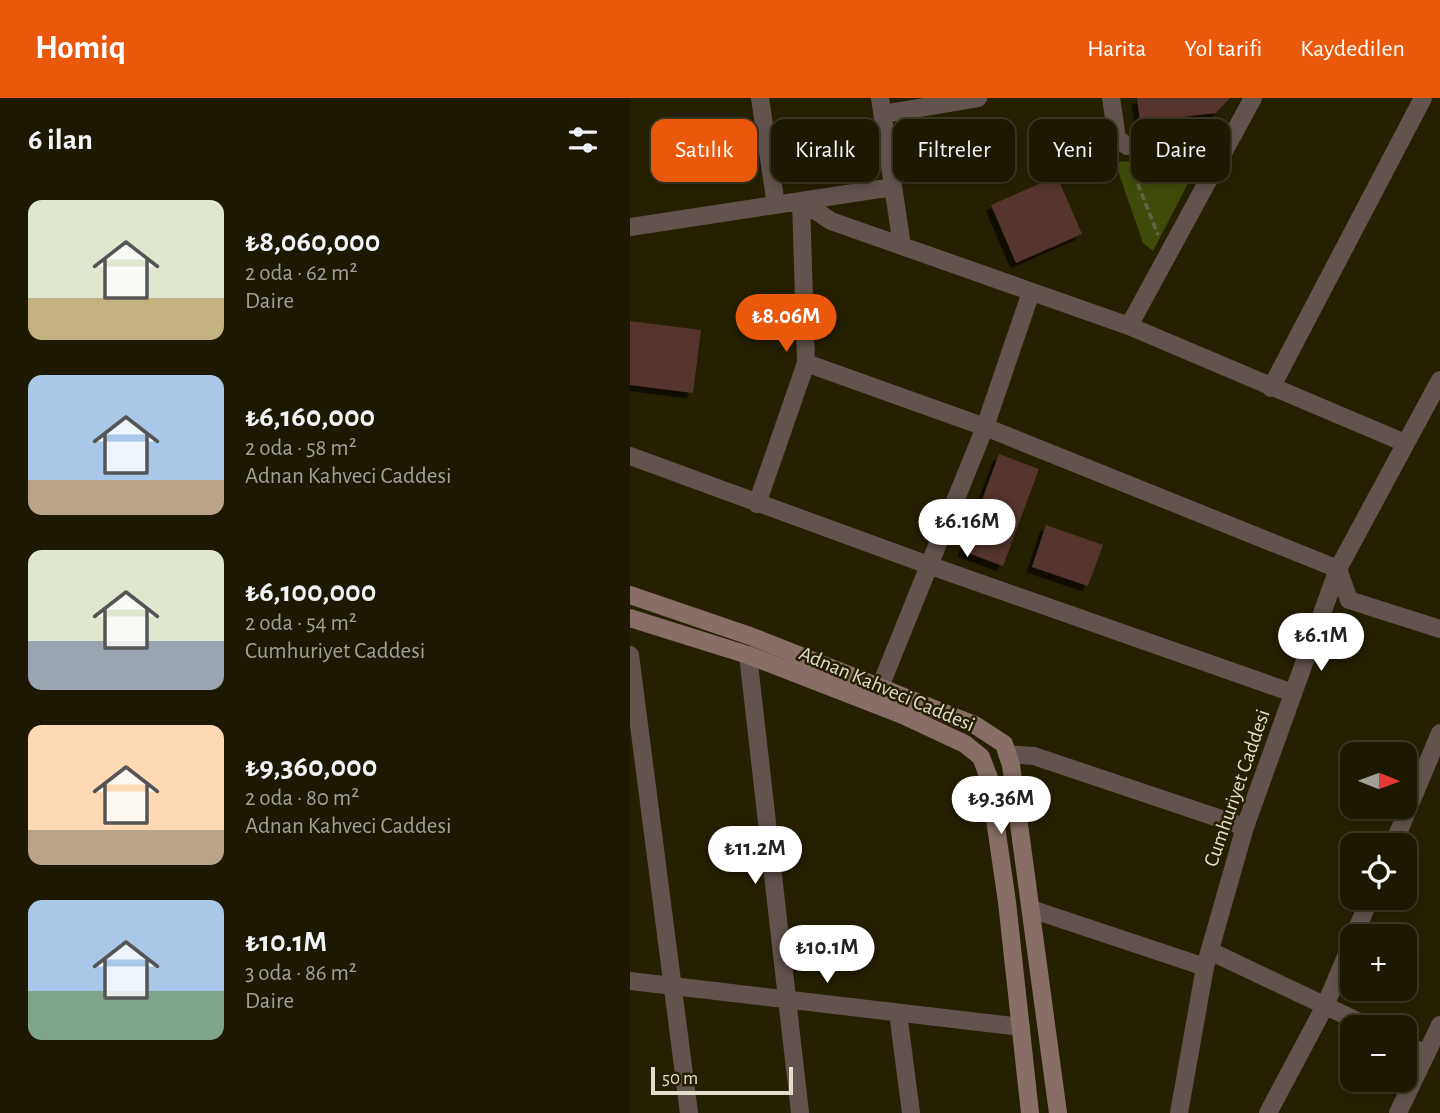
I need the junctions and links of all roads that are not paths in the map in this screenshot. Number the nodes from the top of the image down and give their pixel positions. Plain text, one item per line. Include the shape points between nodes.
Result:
1 (760, 98) edge
2 (978, 98) edge
3 (1111, 98) edge
4 (1253, 98) edge
5 (1423, 98) edge
6 (881, 106) edge
7 (1234, 132) junction
8 (893, 187) junction
9 (801, 201) junction
10 (776, 205) junction
11 (630, 227) edge
12 (902, 246) junction
13 (1031, 292) junction
14 (1129, 326) junction
15 (806, 363) junction
16 (1440, 380) edge
17 (1271, 388) junction
18 (985, 427) junction
19 (1405, 443) junction
20 (630, 456) edge
21 (757, 504) junction
22 (931, 566) junction
23 (1338, 569) junction
24 (630, 596) edge
25 (630, 618) edge
26 (1440, 629) edge
27 (630, 655) edge
28 (748, 655) junction
29 (880, 687) junction
30 (1293, 693) junction
31 (1440, 733) edge
32 (1007, 754) junction
33 (1245, 827) junction
34 (1398, 833) edge
35 (1031, 909) junction
36 (1208, 959) junction
37 (1340, 970) edge
38 (630, 981) edge
39 (673, 986) junction
40 (788, 1000) junction
41 (1325, 1006) junction
42 (898, 1013) junction
43 (1344, 1015) edge
44 (1440, 1025) edge
45 (1021, 1027) junction
46 (1417, 1050) edge
47 (1426, 1054) junction
48 (689, 1113) edge
49 (800, 1113) edge
50 (911, 1113) edge
51 (1030, 1113) edge
52 (1058, 1113) edge
53 (1179, 1113) edge
54 (1268, 1113) edge
55 (1398, 1113) edge

1 - 10 street
2 - 6 street
3 - 7 street via 1116,138 1127,146
4 - 7 street
5 - 17 street
6 - 8 street
7 - 14 street
8 - 9 street
8 - 12 street
9 - 10 street
9 - 12 street via 831,221
9 - 15 street
10 - 11 street
12 - 13 street
13 - 14 street
13 - 18 street
14 - 17 street
15 - 18 street
15 - 21 street
16 - 19 street, Cumhuriyet Caddesi
17 - 19 street
18 - 22 street
18 - 23 street
19 - 23 street, Cumhuriyet Caddesi
20 - 21 street
21 - 22 street
22 - 29 street
22 - 30 street
23 - 26 street via 1349,600
23 - 30 street, Cumhuriyet Caddesi
24 - 29 main road
25 - 28 main road, Adnan Kahveci Caddesi
27 - 39 street
28 - 40 street
28 - 45 main road, Adnan Kahveci Caddesi via 902,715 965,744 981,757 989,778
29 - 32 main road via 975,725 1003,744
30 - 33 street, Cumhuriyet Caddesi
31 - 34 street
32 - 33 street via 1034,756
32 - 35 main road
33 - 36 street, Cumhuriyet Caddesi
35 - 36 street
35 - 52 main road
36 - 41 street
36 - 53 street, Cumhuriyet Caddesi
37 - 41 street
38 - 39 street
39 - 40 street
39 - 48 street
40 - 42 street
40 - 49 street
41 - 43 street
41 - 54 street
42 - 45 street
42 - 50 street
44 - 47 street
45 - 51 main road, Adnan Kahveci Caddesi
46 - 47 street
47 - 55 street

